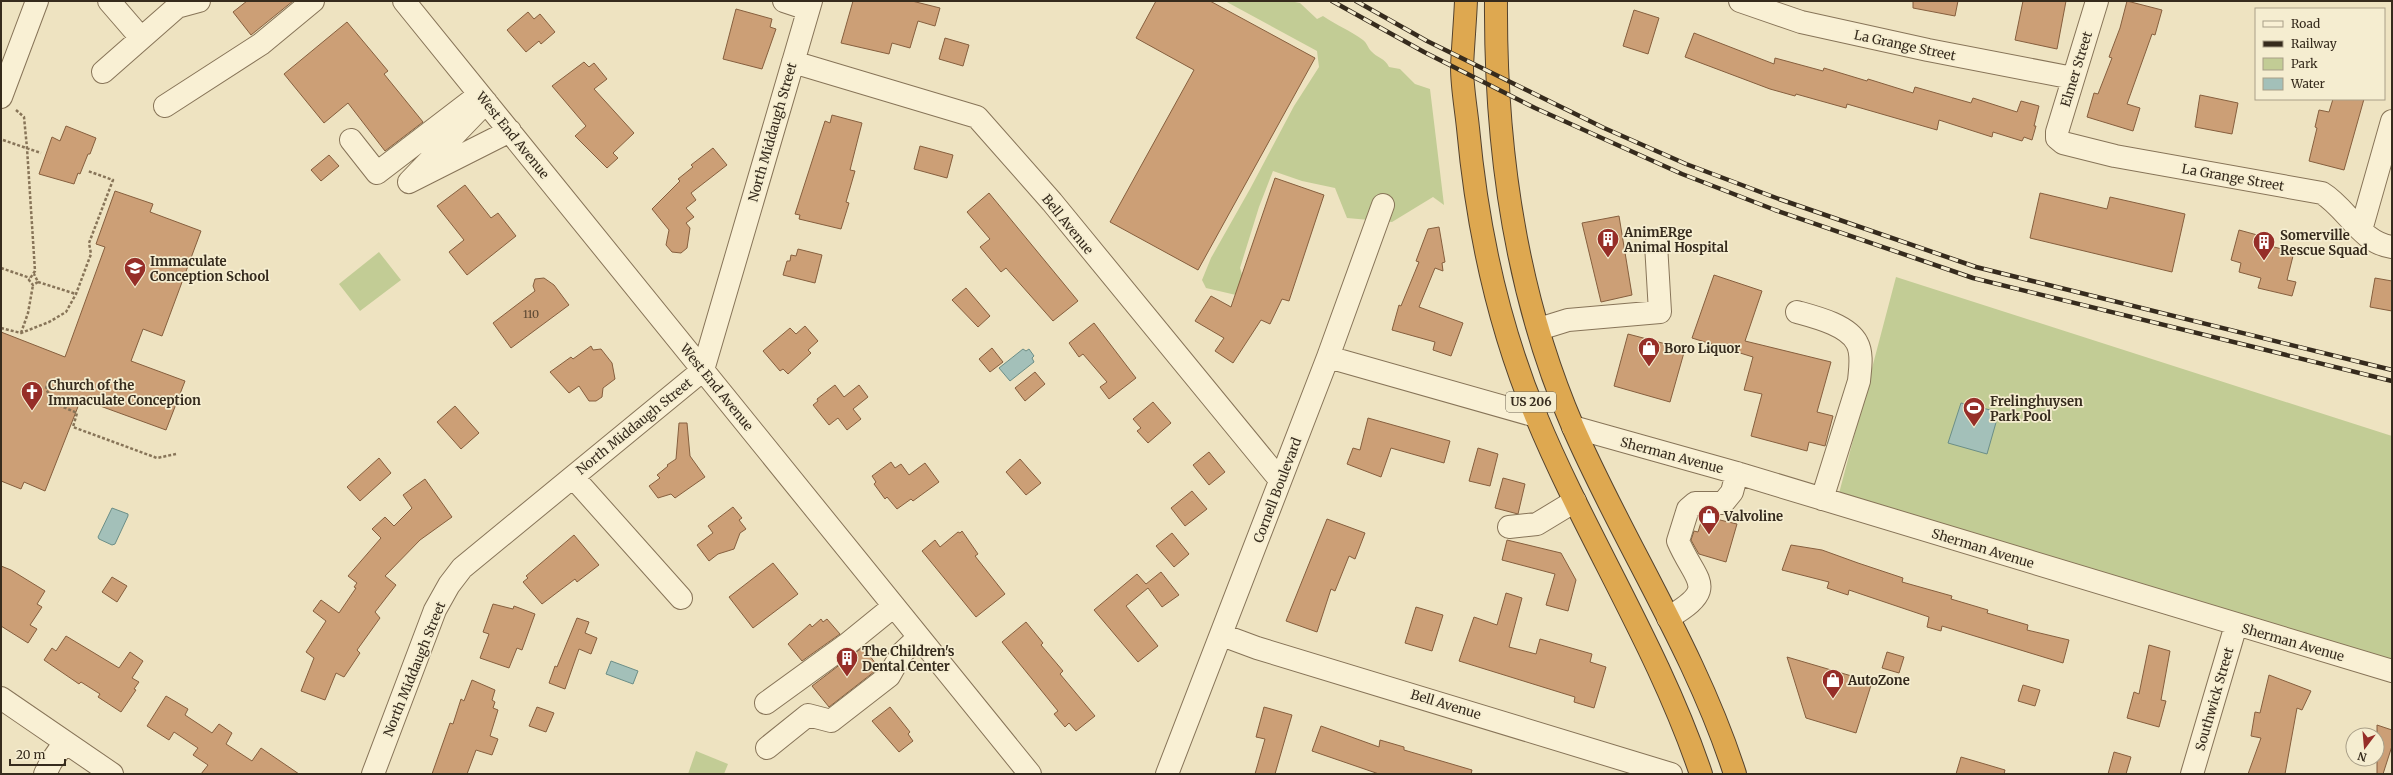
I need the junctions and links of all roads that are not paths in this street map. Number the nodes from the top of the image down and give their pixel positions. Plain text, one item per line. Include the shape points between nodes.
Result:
1 (37, 1) edge
2 (109, 1) edge
3 (199, 1) edge
4 (313, 1) edge
5 (404, 1) edge
6 (784, 1) edge
7 (1466, 1) edge
8 (1496, 1) edge
9 (1740, 1) edge
10 (2097, 1) edge
11 (810, 5) edge
12 (141, 38) junction
13 (793, 62) junction
14 (102, 72) dead end
15 (2073, 78) junction
16 (483, 98) junction
17 (8, 103) edge
18 (165, 106) dead end
19 (2392, 121) edge
20 (510, 131) junction
21 (2057, 138) joint
22 (351, 140) dead end
23 (1383, 205) dead end
24 (2361, 230) junction
25 (1656, 244) dead end
26 (2392, 247) edge
27 (1797, 312) dead end
28 (1539, 329) junction
29 (1328, 357) junction
30 (703, 370) junction
31 (1536, 416) junction
32 (1573, 427) junction
33 (1737, 473) junction
34 (573, 477) junction
35 (1280, 480) junction
36 (1822, 499) junction
37 (1575, 501) junction
38 (1509, 527) dead end
39 (681, 598) dead end
40 (894, 606) junction
41 (1668, 618) junction
42 (2236, 625) junction
43 (1222, 635) junction
44 (919, 637) junction
45 (2392, 671) edge
46 (1, 698) edge
47 (766, 703) dead end
48 (65, 742) junction
49 (767, 748) dead end
50 (45, 774) edge
51 (112, 774) edge
52 (373, 774) edge
53 (1030, 774) edge
54 (1168, 774) edge
55 (1671, 774) edge
56 (1701, 774) edge
57 (1735, 774) edge
58 (2192, 774) edge

1 - 17 street
2 - 12 street
3 - 12 street via 177,7
4 - 18 street via 261,44
5 - 16 street, West End Avenue
6 - 11 street
7 - 31 highway, US 206 via 1462,68 1478,206 1501,311 1515,360
8 - 28 highway, US 206 via 1497,84 1507,189 1518,251
9 - 15 street, La Grange Street via 1801,22
10 - 15 street, Elmer Street
11 - 13 street, North Middaugh Street
12 - 14 street
13 - 30 street, North Middaugh Street
13 - 35 street, Bell Avenue via 977,117 1052,202
15 - 21 street, Elmer Street
16 - 20 street, West End Avenue
16 - 20 street via 409,182
16 - 22 street via 377,173
19 - 24 street
20 - 30 street, West End Avenue
21 - 24 street, La Grange Street via 2063,143 2115,156 2322,193 2332,199
23 - 29 street, Cornell Boulevard
24 - 26 street, La Grange Street via 2376,243
25 - 28 street via 1660,312 1568,320
27 - 36 street via 1836,324 1857,342 1861,360 1859,381
28 - 32 highway, US 206
29 - 31 street
29 - 35 street, Cornell Boulevard
30 - 34 street, North Middaugh Street
30 - 40 street, West End Avenue
31 - 37 highway, US 206
32 - 33 street, Sherman Avenue
32 - 41 highway, US 206
33 - 36 street, Sherman Avenue
33 - 41 street via 1732,492 1723,503 1695,503 1688,509 1678,541 1697,572 1700,587 1691,605
34 - 39 street
34 - 52 street, North Middaugh Street via 462,568 449,586 435,610
35 - 43 street, Cornell Boulevard
36 - 42 street, Sherman Avenue
37 - 38 street via 1537,524
37 - 56 highway, US 206 via 1651,652 1691,743
40 - 44 street, West End Avenue
40 - 47 street via 846,645
41 - 57 highway, US 206 via 1713,716
42 - 45 street, Sherman Avenue
42 - 58 street, Southwick Street
43 - 54 street, Cornell Boulevard
43 - 55 street, Bell Avenue via 1257,648
44 - 49 street via 902,653 889,676 831,721 808,715
44 - 53 street, West End Avenue
46 - 48 street
48 - 50 street
48 - 51 street

